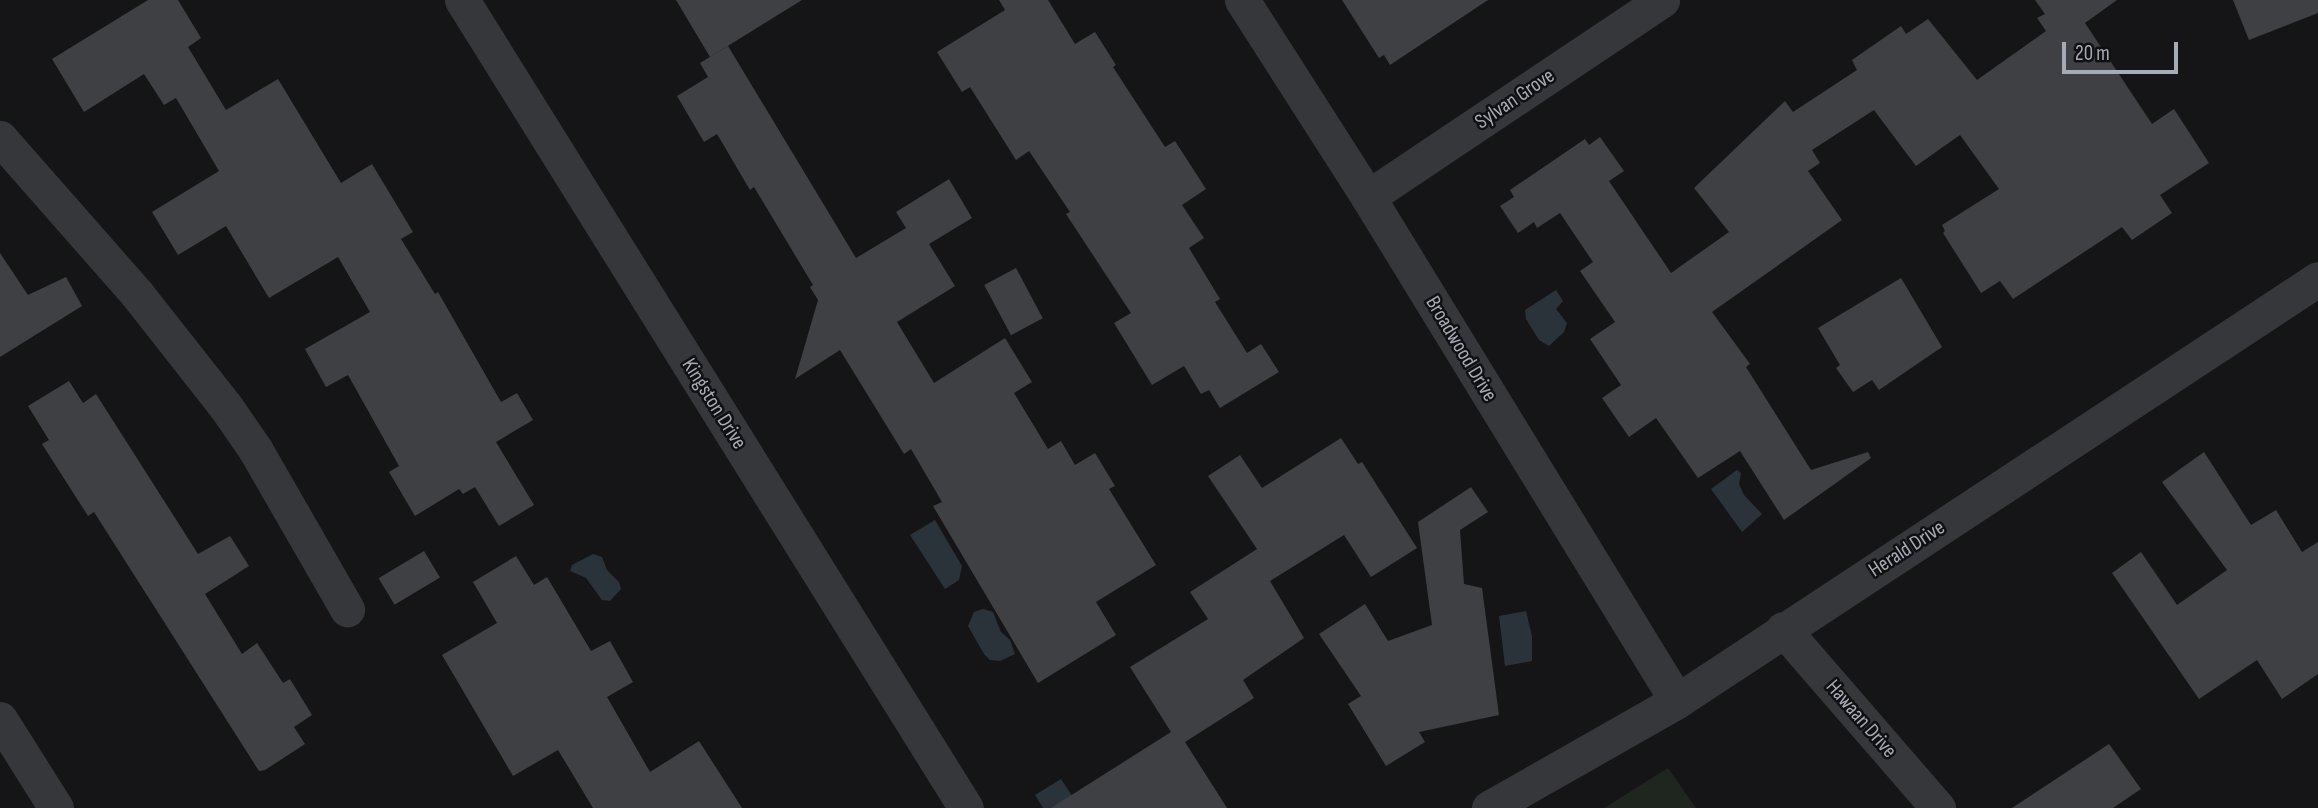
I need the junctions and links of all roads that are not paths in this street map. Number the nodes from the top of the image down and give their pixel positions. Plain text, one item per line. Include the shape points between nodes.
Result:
1 (462, 0) edge
2 (1242, 0) edge
3 (1662, 0) edge
4 (0, 138) edge
5 (1368, 197) junction
6 (2318, 279) edge
7 (347, 609) dead end
8 (1783, 629) junction
9 (1676, 701) junction
10 (0, 719) edge
11 (55, 808) edge
12 (966, 808) edge
13 (1489, 808) edge
14 (1938, 808) edge

1 - 12 street, Kingston Drive
2 - 5 street, Broadwood Drive
3 - 5 street, Sylvan Grove
4 - 7 street via 137,294 226,407
5 - 9 street, Broadwood Drive
6 - 8 street, Herald Drive
8 - 9 street, Herald Drive
8 - 14 street, Hawaan Drive
9 - 13 street, Herald Drive
10 - 11 street

